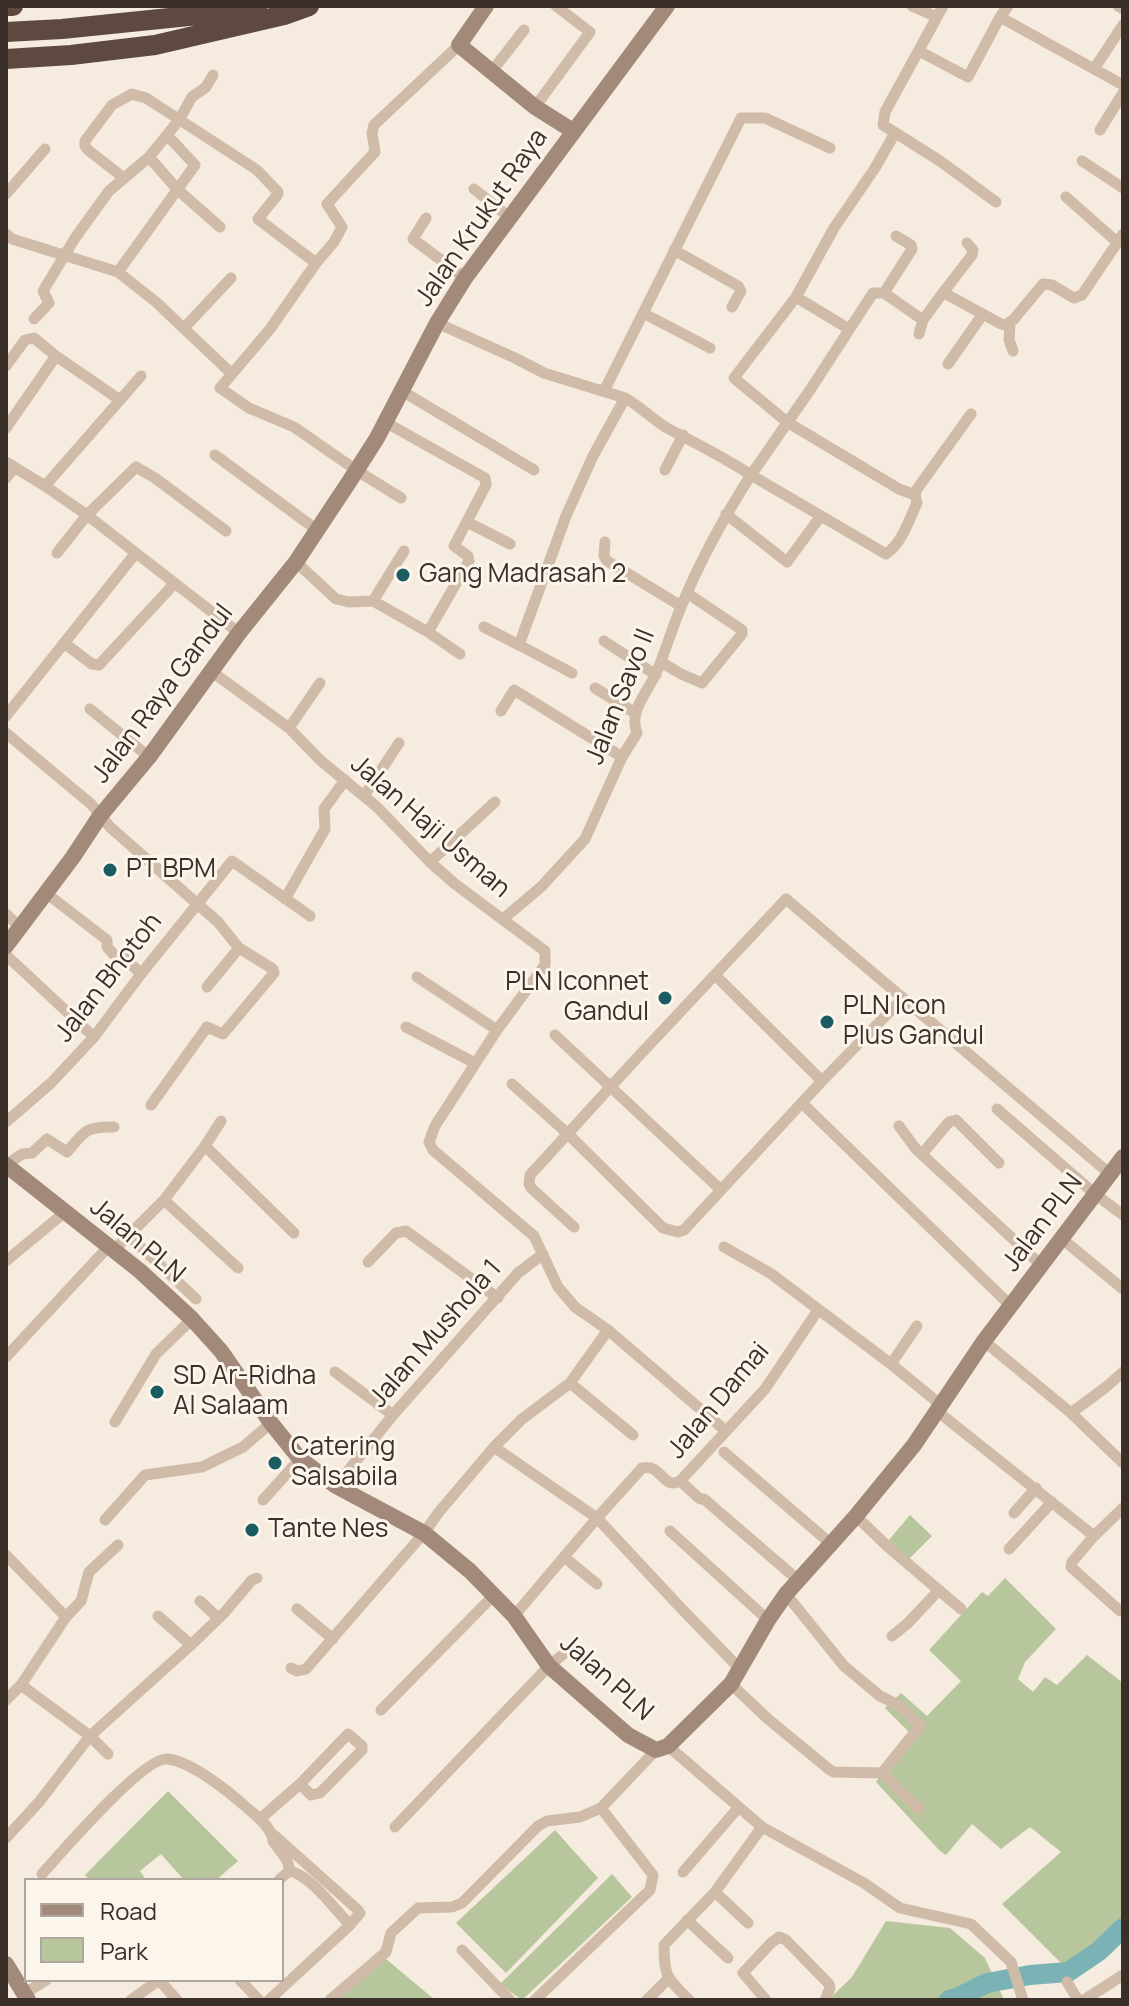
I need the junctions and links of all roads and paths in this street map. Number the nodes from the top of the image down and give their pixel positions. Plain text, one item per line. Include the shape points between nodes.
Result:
1 (6, 6) edge
2 (13, 6) edge
3 (272, 6) edge
4 (309, 6) edge
5 (486, 6) edge
6 (556, 6) edge
7 (667, 6) edge
8 (912, 6) edge
9 (1008, 6) edge
10 (940, 12) edge
11 (1000, 17) junction
12 (1121, 29) edge
13 (524, 30) dead end
14 (6, 32) edge
15 (459, 45) junction
16 (919, 51) junction
17 (6, 59) edge
18 (1094, 69) junction
19 (492, 71) junction
20 (213, 75) dead end
21 (1123, 85) edge
22 (1123, 93) edge
23 (535, 107) junction
24 (179, 120) junction
25 (1100, 130) dead end
26 (573, 131) junction
27 (895, 133) junction
28 (167, 135) junction
29 (830, 148) dead end
30 (45, 149) dead end
31 (149, 157) junction
32 (1082, 161) dead end
33 (124, 178) junction
34 (1123, 188) edge
35 (474, 189) dead end
36 (178, 190) junction
37 (6, 194) edge
38 (1066, 197) dead end
39 (996, 202) dead end
40 (509, 217) junction
41 (426, 218) dead end
42 (220, 227) dead end
43 (6, 234) edge
44 (896, 236) dead end
45 (1120, 238) edge
46 (967, 243) dead end
47 (674, 250) junction
48 (65, 256) junction
49 (316, 263) junction
50 (118, 272) junction
51 (231, 278) dead end
52 (465, 278) junction
53 (884, 293) junction
54 (942, 294) junction
55 (796, 297) junction
56 (732, 307) dead end
57 (643, 313) junction
58 (983, 314) junction
59 (34, 319) dead end
60 (923, 320) junction
61 (437, 323) junction
62 (1010, 323) junction
63 (184, 328) junction
64 (849, 329) junction
65 (919, 334) dead end
66 (710, 348) dead end
67 (1013, 351) dead end
68 (56, 356) junction
69 (948, 364) dead end
70 (6, 366) edge
71 (232, 374) junction
72 (141, 376) dead end
73 (402, 391) junction
74 (604, 391) junction
75 (625, 398) junction
76 (120, 400) junction
77 (971, 414) dead end
78 (385, 422) junction
79 (787, 422) junction
80 (6, 428) edge
81 (683, 435) junction
82 (215, 455) dead end
83 (10, 465) edge
84 (356, 470) junction
85 (534, 470) dead end
86 (665, 470) dead end
87 (753, 476) junction
88 (6, 478) edge
89 (45, 486) junction
90 (915, 495) junction
91 (401, 498) dead end
92 (726, 514) junction
93 (87, 515) junction
94 (820, 517) junction
95 (467, 522) junction
96 (317, 530) junction
97 (226, 531) dead end
98 (605, 542) dead end
99 (510, 544) dead end
100 (404, 551) dead end
101 (57, 553) dead end
102 (135, 554) junction
103 (296, 562) junction
104 (174, 584) junction
105 (687, 593) junction
106 (373, 601) junction
107 (681, 606) junction
108 (484, 627) dead end
109 (428, 632) junction
110 (239, 633) junction
111 (604, 641) dead end
112 (64, 643) junction
113 (519, 645) junction
114 (460, 654) dead end
115 (661, 662) junction
116 (211, 671) junction
117 (572, 673) dead end
118 (656, 675) junction
119 (320, 683) dead end
120 (595, 688) dead end
121 (90, 709) dead end
122 (501, 711) dead end
123 (635, 713) junction
124 (6, 716) edge
125 (289, 728) junction
126 (6, 733) edge
127 (399, 743) dead end
128 (149, 757) junction
129 (622, 757) junction
130 (345, 780) junction
131 (364, 796) junction
132 (495, 802) dead end
133 (100, 816) junction
134 (430, 862) junction
135 (46, 893) junction
136 (285, 899) junction
137 (196, 903) junction
138 (6, 914) edge
139 (310, 916) dead end
140 (503, 919) junction
141 (21, 928) junction
142 (6, 946) edge
143 (239, 948) junction
144 (6, 955) edge
145 (141, 974) junction
146 (715, 975) junction
147 (417, 977) dead end
148 (207, 987) dead end
149 (903, 998) junction
150 (406, 1027) dead end
151 (497, 1030) junction
152 (555, 1035) dead end
153 (94, 1037) junction
154 (475, 1063) junction
155 (822, 1081) junction
156 (512, 1084) dead end
157 (610, 1086) junction
158 (802, 1103) junction
159 (151, 1105) dead end
160 (997, 1109) dead end
161 (221, 1121) dead end
162 (6, 1122) edge
163 (899, 1126) dead end
164 (114, 1127) dead end
165 (567, 1133) junction
166 (205, 1146) junction
167 (922, 1154) junction
168 (1123, 1157) edge
169 (999, 1163) dead end
170 (6, 1165) edge
171 (1110, 1174) junction
172 (721, 1190) junction
173 (1095, 1194) junction
174 (164, 1200) junction
175 (65, 1212) junction
176 (1123, 1214) edge
177 (574, 1227) dead end
178 (294, 1233) dead end
179 (129, 1236) junction
180 (1061, 1238) junction
181 (724, 1247) dead end
182 (111, 1248) junction
183 (543, 1254) junction
184 (6, 1261) edge
185 (368, 1262) dead end
186 (1041, 1265) junction
187 (238, 1268) dead end
188 (1123, 1289) edge
189 (498, 1298) junction
190 (196, 1299) dead end
191 (1011, 1306) junction
192 (818, 1310) junction
193 (192, 1319) junction
194 (917, 1326) dead end
195 (608, 1330) junction
196 (984, 1341) junction
197 (6, 1357) edge
198 (891, 1364) junction
199 (335, 1372) dead end
200 (1123, 1372) edge
201 (570, 1383) junction
202 (939, 1408) junction
203 (1071, 1413) junction
204 (393, 1415) junction
205 (115, 1422) dead end
206 (271, 1423) junction
207 (726, 1431) junction
208 (633, 1435) dead end
209 (494, 1447) junction
210 (724, 1452) dead end
211 (300, 1459) junction
212 (1123, 1463) edge
213 (680, 1481) junction
214 (336, 1486) junction
215 (1036, 1488) junction
216 (263, 1500) dead end
217 (1052, 1502) junction
218 (1123, 1508) edge
219 (1014, 1513) dead end
220 (856, 1516) junction
221 (597, 1518) junction
222 (105, 1520) dead end
223 (670, 1531) dead end
224 (424, 1533) junction
225 (1094, 1536) junction
226 (830, 1543) junction
227 (118, 1545) dead end
228 (1009, 1549) dead end
229 (6, 1555) edge
230 (564, 1557) junction
231 (257, 1578) dead end
232 (798, 1580) junction
233 (597, 1584) dead end
234 (939, 1590) junction
235 (495, 1594) junction
236 (786, 1594) junction
237 (200, 1601) dead end
238 (297, 1609) dead end
239 (961, 1609) dead end
240 (1120, 1611) dead end
241 (158, 1616) dead end
242 (514, 1616) junction
243 (66, 1617) junction
244 (218, 1618) junction
245 (768, 1620) junction
246 (892, 1636) dead end
247 (333, 1639) junction
248 (191, 1645) junction
249 (572, 1647) dead end
250 (549, 1666) junction
251 (291, 1668) dead end
252 (739, 1668) junction
253 (731, 1684) junction
254 (21, 1685) junction
255 (6, 1700) edge
256 (381, 1710) dead end
257 (90, 1736) junction
258 (662, 1748) junction
259 (108, 1754) dead end
260 (882, 1773) junction
261 (300, 1784) junction
262 (601, 1808) junction
263 (738, 1808) junction
264 (919, 1809) dead end
265 (260, 1819) junction
266 (395, 1827) dead end
267 (762, 1827) junction
268 (271, 1832) junction
269 (6, 1838) edge
270 (309, 1866) junction
271 (683, 1872) dead end
272 (42, 1874) dead end
273 (288, 1875) edge
274 (715, 1892) junction
275 (360, 1913) junction
276 (687, 1920) junction
277 (369, 1922) dead end
278 (748, 1923) dead end
279 (350, 1925) junction
280 (462, 1950) dead end
281 (728, 1958) dead end
282 (6, 1964) edge
283 (1123, 1975) edge
284 (668, 1979) junction
285 (44, 1982) edge
286 (156, 1982) edge
287 (161, 1982) edge
288 (242, 1982) edge
289 (1067, 1982) dead end
290 (26, 1997) edge
291 (131, 2000) edge
292 (177, 2000) edge
293 (259, 2000) edge
294 (269, 2000) edge
295 (330, 2000) edge
296 (510, 2000) edge
297 (535, 2000) edge
298 (647, 2000) edge
299 (689, 2000) edge
300 (766, 2000) edge
301 (825, 2000) edge
302 (1023, 2000) edge
303 (1081, 2000) edge

1 - 2 highway
3 - 14 highway
4 - 17 highway via 155,45
5 - 15 street
6 - 23 street via 590,32
7 - 26 street, Jalan Krukut Raya
8 - 10 street
9 - 11 street
10 - 16 street
11 - 16 street via 968,77
11 - 18 street
12 - 18 street
13 - 19 street
15 - 19 street
15 - 49 street via 374,125 375,152 327,204 342,227
16 - 27 street via 883,117 883,125
18 - 21 street
19 - 23 street
20 - 24 street
22 - 25 street
23 - 26 street
24 - 28 street
24 - 33 street via 132,94 112,105 85,146
24 - 49 street via 257,170 278,192 258,219
26 - 40 street, Jalan Krukut Raya
27 - 39 street
27 - 55 street
28 - 31 street
28 - 36 street via 195,165
29 - 47 street via 765,118 741,118
30 - 37 street
31 - 33 street
31 - 36 street
32 - 34 street
33 - 48 street via 109,191
35 - 40 street
36 - 42 street
36 - 50 street
38 - 45 street
40 - 52 street, Jalan Krukut Raya
41 - 52 street via 413,239
43 - 48 street
44 - 53 street via 912,249
45 - 62 street via 1082,295 1074,298 1043,284
46 - 54 street via 972,255
47 - 56 street via 738,286 741,291
47 - 57 street
48 - 50 street
48 - 59 street via 43,291 49,303
49 - 71 street
50 - 63 street
51 - 63 street
52 - 61 street, Jalan Krukut Raya
53 - 60 street
53 - 64 street, Jalan Savo II via 873,293
54 - 58 street
54 - 60 street
55 - 64 street
55 - 79 street via 734,378
57 - 66 street
57 - 74 street
58 - 62 street
58 - 69 street
60 - 65 street
61 - 73 street, Jalan Krukut Raya
61 - 74 street via 544,373
62 - 67 street
63 - 71 street
64 - 79 street, Jalan Savo II
68 - 70 street via 34,338 25,340
68 - 76 street
68 - 80 street
71 - 84 street via 220,388 249,408 294,427
72 - 76 street
73 - 78 street, Jalan Krukut Raya
73 - 85 street
74 - 75 street
75 - 81 street
75 - 113 street via 566,516
76 - 89 street
77 - 90 street
78 - 84 street, Jalan Krukut Raya
78 - 95 street via 485,478
79 - 87 street, Jalan Savo II
79 - 90 street
81 - 86 street
81 - 87 street
82 - 96 street
83 - 88 street
83 - 89 street
84 - 91 street
84 - 96 street, Jalan Raya Gandul
87 - 92 street, Jalan Savo II
87 - 94 street
89 - 93 street
90 - 94 street via 913,513 886,554
92 - 94 street via 787,562
92 - 105 street, Jalan Savo II
93 - 97 street via 136,467
93 - 101 street
93 - 102 street
95 - 99 street
95 - 109 street via 454,546 469,561
96 - 103 street, Jalan Raya Gandul
98 - 107 street via 607,561
100 - 106 street
102 - 104 street
102 - 112 street
103 - 106 street via 336,599
103 - 110 street, Jalan Raya Gandul
104 - 110 street
104 - 112 street via 99,665
105 - 107 street, Jalan Savo II
105 - 115 street via 742,634 702,683
106 - 109 street
107 - 115 street, Jalan Savo II
108 - 113 street
109 - 114 street
110 - 116 street, Jalan Raya Gandul
111 - 118 street
112 - 124 street
113 - 117 street
115 - 118 street, Jalan Savo II
116 - 125 street, Jalan Haji Usman
116 - 128 street, Jalan Raya Gandul
118 - 123 street, Jalan Savo II
119 - 125 street
120 - 123 street
121 - 128 street
122 - 129 street via 514,690
123 - 129 street, Jalan Savo II via 637,733
125 - 130 street, Jalan Haji Usman
126 - 133 street via 70,784
127 - 131 street
128 - 133 street, Jalan Raya Gandul
129 - 140 street, Jalan Savo II via 585,839
130 - 131 street, Jalan Haji Usman
130 - 136 street via 324,809 325,829
131 - 134 street, Jalan Haji Usman
132 - 134 street
133 - 135 street, Jalan Raya Gandul
133 - 137 street
134 - 140 street, Jalan Haji Usman
135 - 141 street, Jalan Raya Gandul
135 - 145 street
136 - 137 street, Jalan Bhotoh via 232,861
136 - 139 street
137 - 143 street
137 - 145 street, Jalan Bhotoh
138 - 141 street
140 - 151 street, Jalan Haji Usman via 545,951 545,965
141 - 142 street, Jalan Raya Gandul
143 - 148 street
143 - 159 street via 274,973 223,1034 207,1027
144 - 153 street
145 - 153 street, Jalan Bhotoh
146 - 149 street via 786,899
146 - 155 street
146 - 157 street
147 - 151 street
149 - 155 street
149 - 171 street
150 - 154 street
151 - 154 street, Jalan Haji Usman
152 - 157 street
153 - 162 street, Jalan Bhotoh
154 - 183 street, Jalan Haji Usman via 429,1142 534,1236
155 - 158 street
156 - 165 street
157 - 165 street
157 - 172 street
158 - 172 street
158 - 191 street
160 - 173 street
161 - 166 street
163 - 167 street
164 - 170 street via 94,1126 67,1152 47,1139
165 - 172 street via 670,1231 684,1230
165 - 177 street via 530,1175 529,1184
166 - 174 street
166 - 178 street
167 - 169 street via 956,1120
167 - 186 street
168 - 171 street, Jalan PLN
170 - 175 street, Jalan PLN
171 - 173 street, Jalan PLN
173 - 176 street
173 - 180 street, Jalan PLN
174 - 179 street
174 - 187 street
175 - 182 street, Jalan PLN
175 - 184 street
179 - 182 street
179 - 190 street
180 - 186 street, Jalan PLN
180 - 188 street
181 - 192 street via 770,1273
182 - 193 street, Jalan PLN
182 - 197 street
183 - 189 street, Jalan Mushola 1
183 - 195 street via 558,1287 575,1307
185 - 189 street via 396,1233 406,1231
186 - 191 street, Jalan PLN
189 - 204 street, Jalan Mushola 1
191 - 196 street, Jalan PLN
192 - 198 street
192 - 207 street, Jalan Damai via 765,1389
193 - 205 street via 156,1354
193 - 206 street, Jalan PLN
194 - 198 street
195 - 201 street
195 - 207 street
196 - 202 street, Jalan PLN
196 - 203 street
198 - 202 street
199 - 204 street
200 - 203 street
201 - 208 street
201 - 209 street
202 - 215 street
202 - 220 street, Jalan PLN
203 - 212 street
204 - 214 street, Jalan Mushola 1
206 - 211 street, Jalan PLN
206 - 222 street via 243,1447 202,1467 145,1475
207 - 213 street, Jalan Damai
209 - 221 street
209 - 224 street
210 - 226 street
211 - 214 street, Jalan PLN
211 - 216 street
213 - 221 street, Jalan Damai via 670,1483 653,1468 642,1468
213 - 232 street
214 - 224 street, Jalan PLN
215 - 217 street
215 - 219 street
217 - 225 street
217 - 228 street
218 - 225 street
220 - 226 street, Jalan PLN
220 - 234 street
221 - 230 street, Jalan Damai
221 - 252 street
223 - 245 street
224 - 235 street, Jalan PLN
224 - 247 street
225 - 240 street via 1071,1567
226 - 232 street, Jalan PLN
227 - 243 street via 89,1572 81,1601
229 - 243 street
230 - 233 street
230 - 242 street, Jalan Damai
231 - 244 street
232 - 236 street, Jalan PLN
234 - 239 street
234 - 246 street
235 - 242 street, Jalan PLN
235 - 256 street
236 - 245 street, Jalan PLN
236 - 260 street via 844,1666 920,1726
237 - 244 street
238 - 247 street
241 - 248 street
242 - 250 street, Jalan PLN
243 - 254 street
244 - 248 street
245 - 252 street, Jalan PLN
247 - 251 street via 306,1669
248 - 257 street
249 - 250 street
250 - 258 street, Jalan PLN via 628,1735
250 - 266 street
252 - 253 street, Jalan PLN
253 - 258 street, Jalan PLN
253 - 260 street via 830,1770
254 - 255 street
254 - 257 street
257 - 259 street
257 - 269 street
258 - 262 street
258 - 263 street
260 - 264 street
261 - 261 street via 348,1734 362,1746 320,1793 311,1795
261 - 265 street
262 - 295 street via 538,1826 462,1903 418,1908 391,1933 386,1952
262 - 297 street via 653,1875 650,1890
263 - 267 street
263 - 271 street
265 - 268 street
265 - 272 street via 192,1768 159,1759 133,1777
267 - 274 street
267 - 302 street via 900,1908 971,1924 1011,1962
268 - 270 street
268 - 273 street via 290,1865
270 - 273 street
270 - 275 street
273 - 279 street via 308,1880
274 - 276 street
274 - 278 street
275 - 277 street
275 - 279 street
276 - 281 street
276 - 284 street via 664,1945
279 - 294 street
280 - 296 street
282 - 290 street
283 - 303 street
284 - 298 street
284 - 299 street
285 - 290 street
286 - 291 street
287 - 292 street
288 - 293 street
289 - 303 street
300 - 301 street via 743,1973 779,1937 829,1984

